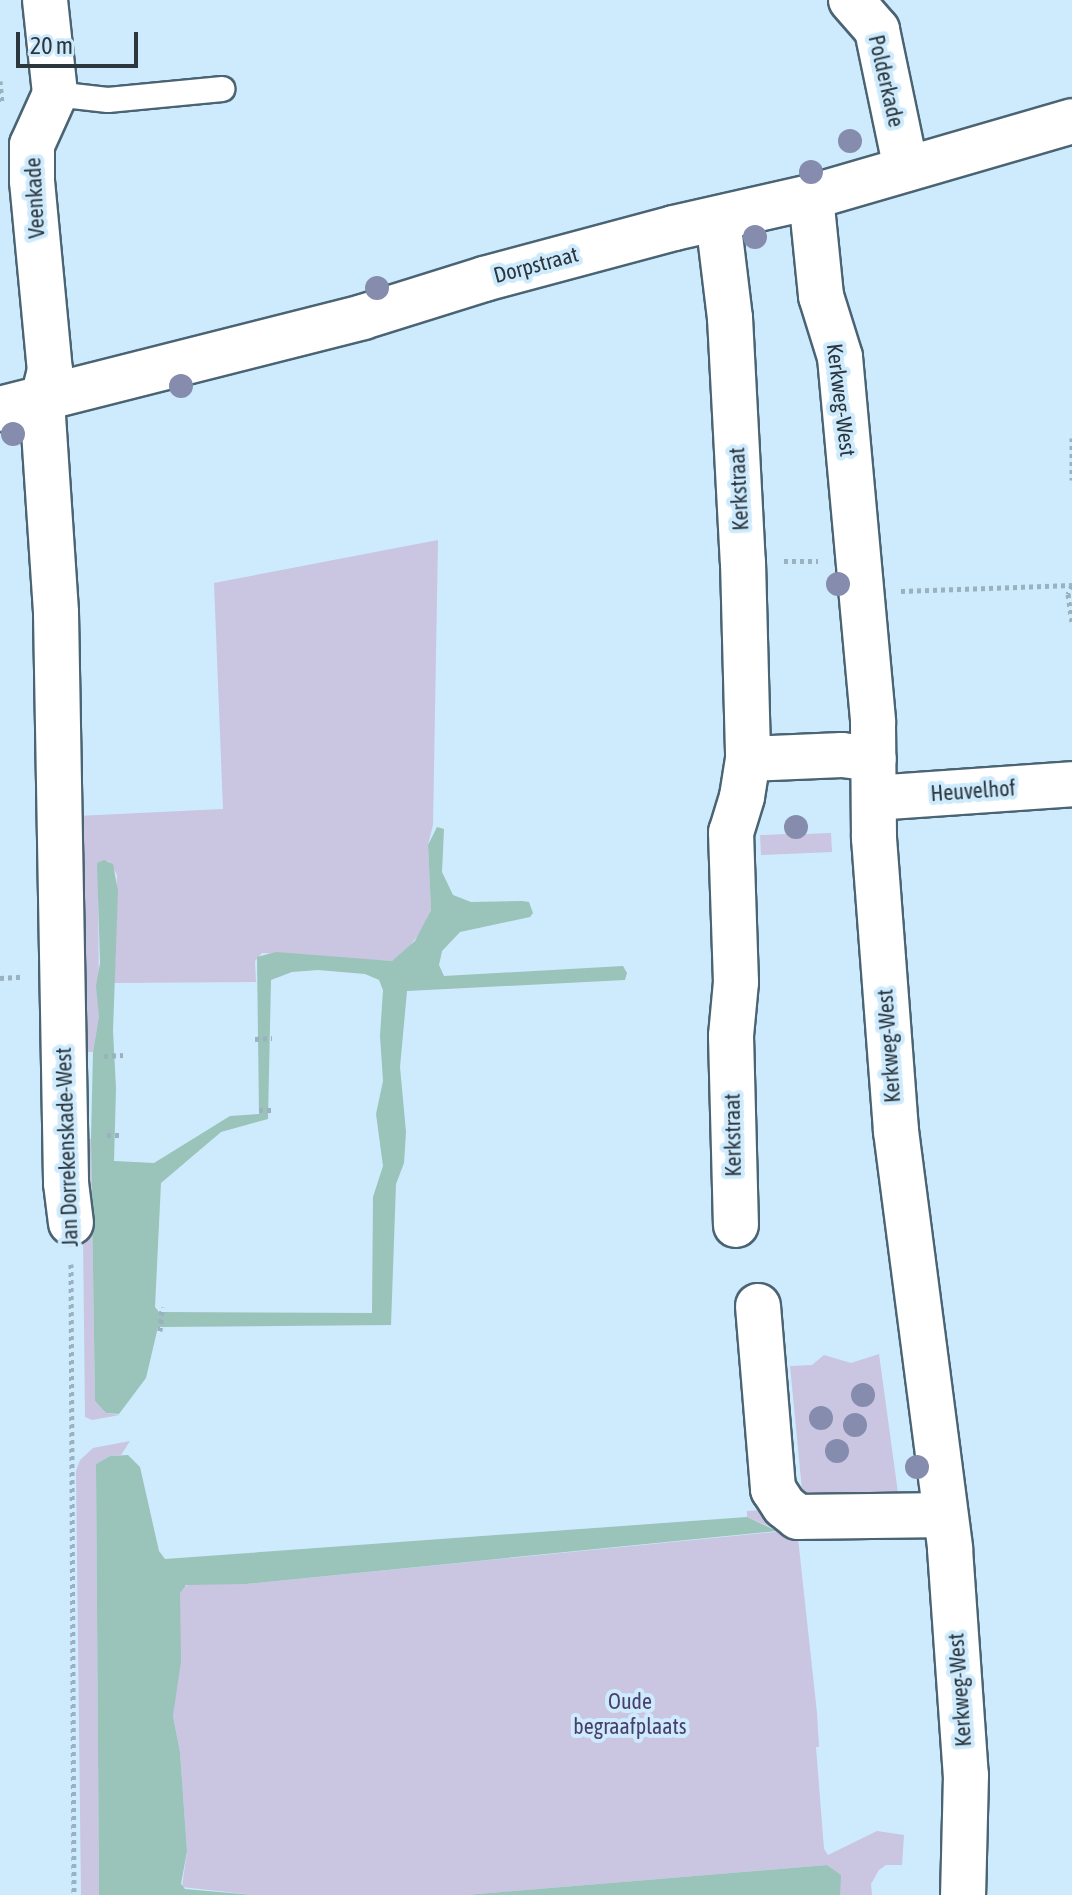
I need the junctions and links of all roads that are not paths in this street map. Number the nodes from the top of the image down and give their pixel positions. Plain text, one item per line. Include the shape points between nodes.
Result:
1 (45, 0) edge
2 (851, 0) edge
3 (222, 89) dead end
4 (55, 94) junction
5 (1072, 121) edge
6 (906, 169) junction
7 (811, 197) junction
8 (718, 219) junction
9 (21, 405) edge
10 (748, 759) junction
11 (874, 778) junction
12 (1072, 784) edge
13 (71, 1223) road end
14 (736, 1225) dead end
15 (758, 1306) dead end
16 (945, 1515) junction
17 (963, 1895) edge

1 - 4 street
2 - 6 street, Polderkade via 877,30
3 - 4 lane via 108,100
4 - 9 street, Veenkade via 32,145 50,370
5 - 6 street, Dorpstraat
6 - 7 street, Dorpstraat
7 - 8 street, Dorpstraat
7 - 11 street, Kerkweg-West via 821,296 840,357
8 - 9 street, Dorpstraat
8 - 10 street, Kerkstraat via 730,318
9 - 13 street, Jan Dorrekenskade-West via 56,613 66,1183
10 - 11 street via 842,755
10 - 14 street, Kerkstraat via 731,832
11 - 12 street, Heuvelhof
11 - 16 street, Kerkweg-West via 896,1131
15 - 16 street via 773,1489 784,1506 798,1517
16 - 17 street, Kerkweg-West via 966,1775

